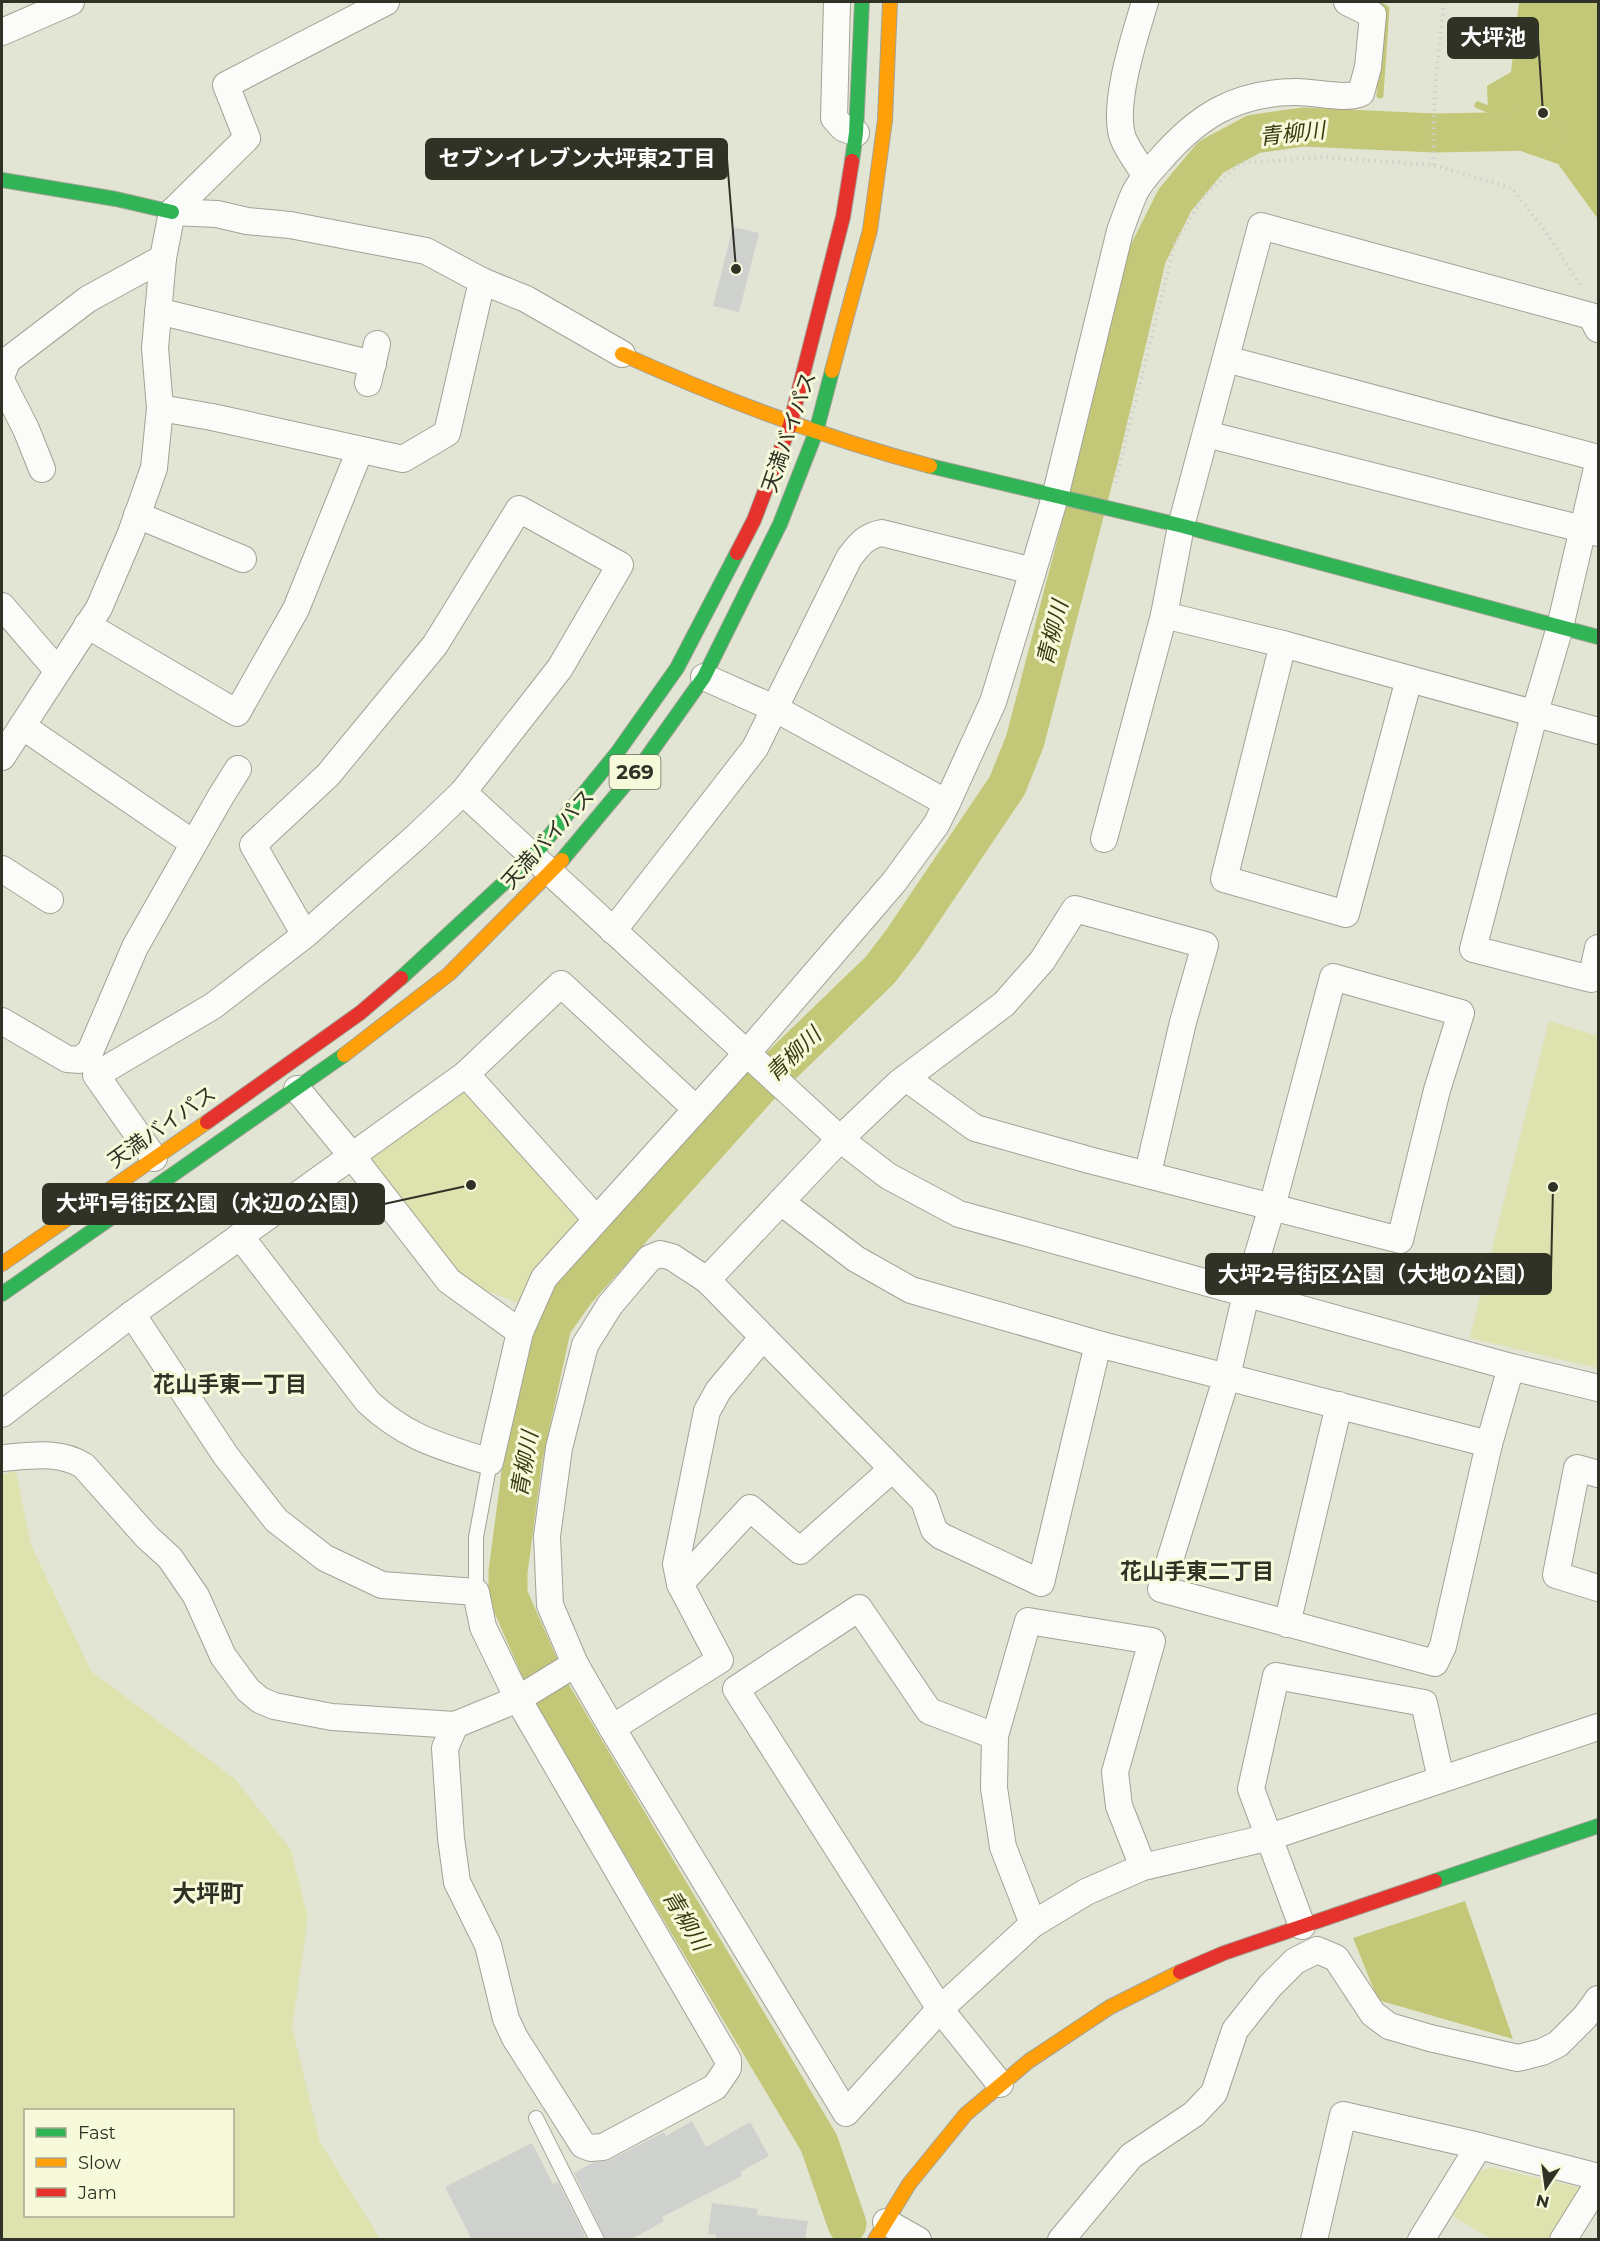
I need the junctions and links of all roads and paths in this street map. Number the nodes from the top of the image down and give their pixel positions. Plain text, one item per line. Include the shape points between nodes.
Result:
1 (71, 2) edge
2 (387, 2) edge
3 (837, 2) edge
4 (862, 2) edge
5 (890, 2) edge
6 (1145, 2) edge
7 (1347, 2) edge
8 (1444, 2) edge
9 (2, 32) edge
10 (856, 133) junction
11 (1433, 165) dead end
12 (1146, 176) junction
13 (3, 185) edge
14 (172, 212) junction
15 (163, 258) junction
16 (482, 281) junction
17 (158, 311) junction
18 (1599, 329) edge
19 (622, 354) joint
20 (1226, 359) junction
21 (373, 364) dead end
22 (2, 374) edge
23 (2, 382) edge
24 (160, 408) junction
25 (790, 425) junction
26 (816, 432) junction
27 (1206, 434) junction
28 (360, 450) junction
29 (1599, 458) edge
30 (1599, 464) edge
31 (42, 469) dead end
32 (1059, 498) junction
33 (137, 515) junction
34 (1181, 526) junction
35 (1590, 531) edge
36 (243, 559) dead end
37 (1033, 571) junction
38 (2, 606) edge
39 (1164, 615) junction
40 (87, 625) junction
41 (1560, 627) junction
42 (1599, 637) edge
43 (1283, 644) junction
44 (57, 670) junction
45 (704, 677) junction
46 (1409, 679) junction
47 (776, 709) junction
48 (1535, 712) junction
49 (22, 726) junction
50 (1599, 731) edge
51 (2, 757) edge
52 (238, 769) dead end
53 (463, 792) junction
54 (947, 803) junction
55 (1104, 839) dead end
56 (193, 843) junction
57 (542, 865) junction
58 (2, 869) edge
59 (50, 900) dead end
60 (614, 931) junction
61 (304, 935) junction
62 (1599, 948) edge
63 (2, 1021) edge
64 (747, 1053) junction
65 (466, 1074) junction
66 (906, 1078) junction
67 (297, 1089) junction
68 (696, 1109) junction
69 (840, 1139) junction
70 (352, 1156) junction
71 (154, 1158) junction
72 (1148, 1173) junction
73 (781, 1202) junction
74 (1272, 1207) junction
75 (596, 1219) junction
76 (240, 1236) junction
77 (2, 1264) edge
78 (707, 1280) junction
79 (2, 1294) edge
80 (1245, 1294) junction
81 (132, 1314) junction
82 (520, 1332) junction
83 (762, 1338) junction
84 (1098, 1344) junction
85 (1511, 1367) junction
86 (1227, 1377) junction
87 (1599, 1388) edge
88 (1339, 1406) junction
89 (2, 1414) edge
90 (1489, 1444) junction
91 (2, 1458) edge
92 (490, 1462) junction
93 (891, 1470) junction
94 (1599, 1474) edge
95 (680, 1584) junction
96 (1599, 1588) edge
97 (476, 1592) junction
98 (1287, 1624) junction
99 (575, 1664) junction
100 (518, 1699) junction
101 (455, 1725) junction
102 (1599, 1727) edge
103 (612, 1728) junction
104 (995, 1736) junction
105 (1441, 1779) junction
106 (1599, 1826) edge
107 (1269, 1837) junction
108 (1143, 1867) junction
109 (1033, 1924) junction
110 (1302, 1926) junction
111 (940, 2009) junction
112 (1594, 2014) edge
113 (1000, 2084) junction
114 (536, 2118) dead end
115 (1479, 2146) junction
116 (1599, 2177) edge
117 (1599, 2184) edge
118 (881, 2231) edge
119 (597, 2240) edge
120 (918, 2240) edge
121 (1061, 2240) edge
122 (1314, 2240) edge
123 (1420, 2240) edge
124 (1563, 2240) edge

1 - 9 street
2 - 14 street via 225,85 247,138
3 - 10 street via 834,118 843,128
4 - 10 main road, 天満バイパス / 269
5 - 26 main road, 天満バイパス / 269 via 885,120 870,230
6 - 12 street via 1120,105 1122,136
7 - 12 street via 1373,15 1361,93 1353,97 1294,92 1255,95 1225,105 1185,134
8 - 11 path via 1435,85
10 - 25 main road, 天満バイパス / 269 via 843,217
12 - 32 street via 1120,231
13 - 14 main road via 116,199
14 - 15 street
14 - 16 street via 291,225 426,251
15 - 17 street
15 - 22 street via 88,298 8,360
16 - 19 street via 526,299
16 - 28 street via 447,433 403,459
17 - 21 street
17 - 24 street via 155,348
18 - 20 street via 1591,316 1261,226
19 - 25 main road
20 - 27 street
20 - 29 street
23 - 31 street
24 - 28 street
24 - 33 street via 154,468
25 - 26 main road
25 - 57 main road, 天満バイパス / 269 via 754,520 677,668
26 - 32 main road
26 - 45 main road, 天満バイパス / 269 via 780,524
27 - 34 street
27 - 35 street
28 - 40 street via 296,609 237,713
30 - 35 street
32 - 34 main road
32 - 37 street
33 - 36 street
33 - 40 street via 99,608
34 - 39 street
34 - 41 main road
35 - 41 street
37 - 47 street via 882,533 870,535 849,558
37 - 54 street via 993,702
38 - 44 street
39 - 43 street
39 - 55 street
40 - 44 street
41 - 42 main road
41 - 48 street
43 - 46 street
43 - 46 street via 1224,879 1346,914
44 - 49 street
45 - 47 street
45 - 57 main road, 天満バイパス / 269 via 643,763
46 - 48 street
47 - 54 street
47 - 60 street via 755,748
48 - 50 street
48 - 62 street via 1473,949 1591,979
49 - 51 street
49 - 56 street
52 - 56 street
53 - 57 street
53 - 61 street
53 - 61 street via 560,668 620,565 519,509 435,645 328,775 254,845
54 - 64 street via 912,859
56 - 63 street via 135,947 90,1052 80,1060 67,1059
57 - 60 street
57 - 67 main road, 天満バイパス / 269 via 449,974
57 - 71 main road, 天満バイパス / 269 via 360,1012
58 - 59 street
60 - 64 street
61 - 71 street via 213,1006 96,1075
64 - 68 street
64 - 69 street
65 - 68 street via 561,984
65 - 70 street
65 - 75 street
66 - 69 street
66 - 72 street via 975,1128
66 - 72 street via 1004,1004 1042,961 1075,909 1205,945
67 - 70 street
67 - 79 main road, 天満バイパス / 269
68 - 75 street
69 - 73 street
69 - 80 street via 888,1176 959,1214
70 - 76 street
70 - 82 street via 449,1281
71 - 77 main road, 天満バイパス / 269
72 - 74 street
73 - 78 street
73 - 84 street via 856,1259 911,1290
74 - 74 street via 1400,1240 1437,1090 1461,1013 1333,977
74 - 80 street
75 - 82 street via 544,1278
76 - 81 street
76 - 92 street via 368,1402 388,1421 425,1442
78 - 83 street
78 - 99 street via 672,1257 660,1254 650,1258 610,1305 585,1345 559,1448 547,1536 550,1605
80 - 85 street
80 - 86 street
81 - 89 street
81 - 97 street via 226,1456 276,1520 325,1558 382,1585
82 - 92 street
83 - 93 street
83 - 95 street via 718,1391 707,1412 676,1564
84 - 86 street
84 - 93 street via 1041,1583 940,1536 924,1501
85 - 87 street
85 - 90 street
86 - 88 street
86 - 98 street via 1161,1589
88 - 90 street
88 - 98 street
90 - 98 street via 1443,1646 1435,1662
91 - 101 street via 50,1454 84,1466 170,1558 196,1596 223,1656 260,1700 332,1717
92 - 97 lane via 477,1538
93 - 95 street via 800,1551 750,1508
94 - 96 street via 1576,1468 1556,1575
95 - 103 street via 720,1660
97 - 100 street via 483,1626
99 - 100 street
99 - 103 street
100 - 101 street
100 - 101 street via 728,2060 728,2068 715,2087 603,2146 583,2145 514,2038 488,1945 457,1882 445,1748
102 - 105 street
103 - 111 street via 846,2113
104 - 108 street via 1028,1621 1152,1641 1115,1772 1119,1806
104 - 109 street via 994,1788 1003,1847
104 - 111 street via 929,1711 859,1608 736,1689
105 - 107 street
105 - 107 street via 1424,1703 1276,1676 1251,1789
106 - 110 main road
107 - 108 street
107 - 110 street
108 - 109 street via 1086,1892
109 - 111 street
110 - 113 main road via 1224,1953 1150,1986 1059,2040
111 - 113 street
112 - 121 street via 1558,2044 1518,2058 1430,2038 1389,2026 1373,2014 1336,1958 1317,1950 1295,1961 1235,2030 1214,2093 1194,2114 1131,2156
113 - 118 main road via 966,2114 936,2149
114 - 119 lane
115 - 116 street
115 - 122 street via 1343,2115
115 - 123 street
117 - 124 street
118 - 120 street

